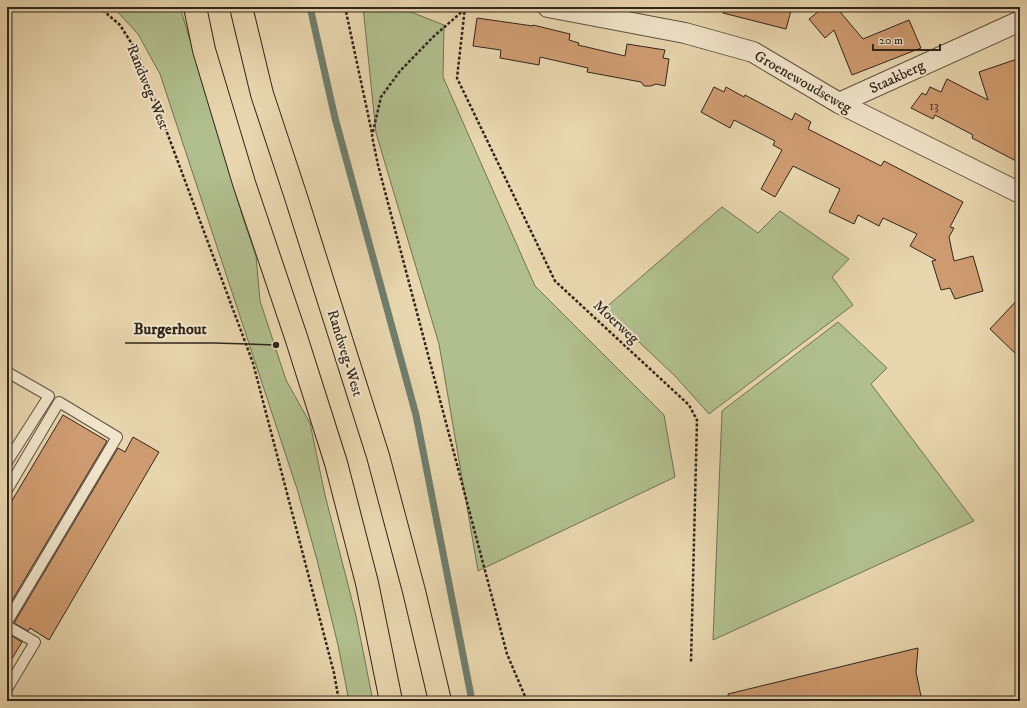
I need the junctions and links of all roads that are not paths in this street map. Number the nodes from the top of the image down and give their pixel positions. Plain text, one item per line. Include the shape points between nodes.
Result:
1 (195, 7) edge
2 (241, 7) edge
3 (548, 7) edge
4 (585, 11) edge
5 (1020, 20) edge
6 (839, 103) junction
7 (1020, 193) edge
8 (7, 372) edge
9 (7, 462) edge
10 (7, 490) edge
11 (7, 622) edge
12 (7, 626) edge
13 (7, 689) edge
14 (391, 701) edge
15 (440, 701) edge

1 - 14 main road via 204,50 244,183 336,463 367,583
2 - 15 main road, Randweg-West via 262,94 378,456
3 - 4 street, Groenewoudseweg
4 - 6 street, Groenewoudseweg via 685,33 752,52
5 - 6 street, Staakberg
6 - 7 street, Groenewoudseweg
8 - 9 lane via 49,396
10 - 11 lane via 59,402 118,436
12 - 13 lane via 35,642

